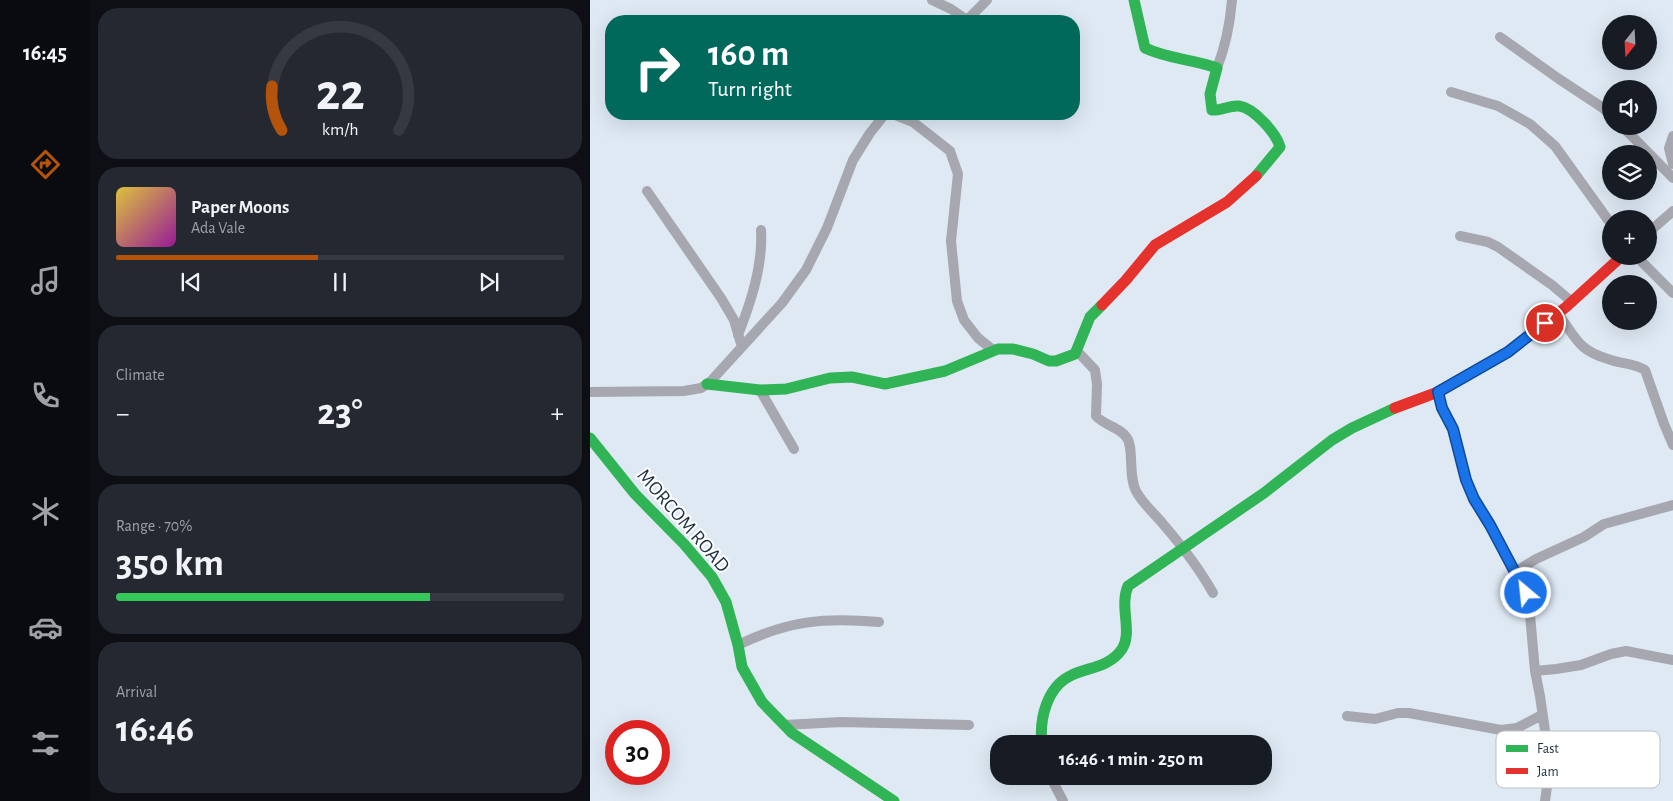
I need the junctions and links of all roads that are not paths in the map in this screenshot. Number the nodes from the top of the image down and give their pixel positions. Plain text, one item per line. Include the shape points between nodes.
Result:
1 (932, 0) edge
2 (987, 0) edge
3 (1134, 0) edge
4 (1232, 0) edge
5 (958, 15) edge
6 (972, 15) edge
7 (1500, 37) dead end
8 (1217, 68) junction
9 (1451, 92) dead end
10 (1602, 107) edge
11 (880, 120) edge
12 (908, 120) edge
13 (1631, 135) edge
14 (1673, 136) edge
15 (1673, 164) edge
16 (1673, 178) edge
17 (647, 191) dead end
18 (1602, 211) edge
19 (1673, 212) edge
20 (1657, 225) edge
21 (760, 230) dead end
22 (1460, 236) dead end
23 (1612, 265) edge
24 (1645, 265) edge
25 (1673, 292) edge
26 (1572, 302) junction
27 (1558, 314) junction
28 (738, 334) junction
29 (742, 347) junction
30 (993, 350) junction
31 (1077, 351) junction
32 (706, 384) junction
33 (760, 390) junction
34 (590, 392) edge
35 (1438, 392) junction
36 (590, 438) edge
37 (1673, 445) edge
38 (794, 450) dead end
39 (1673, 505) edge
40 (1183, 548) junction
41 (1515, 572) junction
42 (1213, 593) dead end
43 (879, 622) dead end
44 (738, 645) junction
45 (1673, 660) edge
46 (1535, 671) junction
47 (1542, 715) junction
48 (1347, 716) dead end
49 (969, 724) dead end
50 (784, 725) junction
51 (1545, 731) edge
52 (1040, 735) edge
53 (1055, 785) edge
54 (1547, 788) edge
55 (894, 801) edge
56 (1064, 801) edge
57 (1546, 801) edge

1 - 5 street
2 - 6 street
3 - 8 street via 1145,48
4 - 8 street via 1227,40
7 - 10 street
8 - 31 street via 1210,91 1212,110 1245,107 1278,138 1280,147 1255,177 1227,202 1155,245 1090,317
9 - 18 street via 1498,106 1530,124 1555,146
11 - 29 street via 853,160 806,270 782,303
12 - 30 street via 950,151 958,174 951,241 958,301 964,320
13 - 16 street
14 - 15 street via 1669,148
17 - 28 street via 721,298
19 - 20 street
21 - 28 street via 755,283
22 - 26 street via 1498,247
23 - 26 street
24 - 25 street
26 - 27 street
27 - 35 street via 1508,352
27 - 37 street via 1576,341 1588,352 1645,370
28 - 29 street
29 - 32 street
30 - 31 street via 1013,349 1052,362
30 - 33 street via 945,371 900,382 886,384 852,377 830,378 786,389
31 - 40 street via 1095,370 1096,416 1122,433 1130,443 1130,472 1136,491
32 - 33 street
32 - 34 street via 693,390 674,392
33 - 38 street
35 - 40 street via 1352,428
35 - 41 street via 1474,499
36 - 44 street, MORCOM ROAD via 635,494 712,577 726,602
39 - 41 street via 1604,524
40 - 42 street
40 - 52 street via 1128,586 1122,602 1126,636 1123,648 1114,659 1066,676 1057,683 1048,697
41 - 46 street via 1526,593
43 - 44 street via 854,619 789,625
44 - 50 street, MORCOM ROAD via 742,667 751,686
45 - 46 street via 1626,651 1581,664
46 - 47 street
47 - 48 street via 1517,728 1501,730 1409,713 1375,719
47 - 51 street
49 - 50 street via 841,722
50 - 55 street, MORCOM ROAD
53 - 56 street
54 - 57 street

